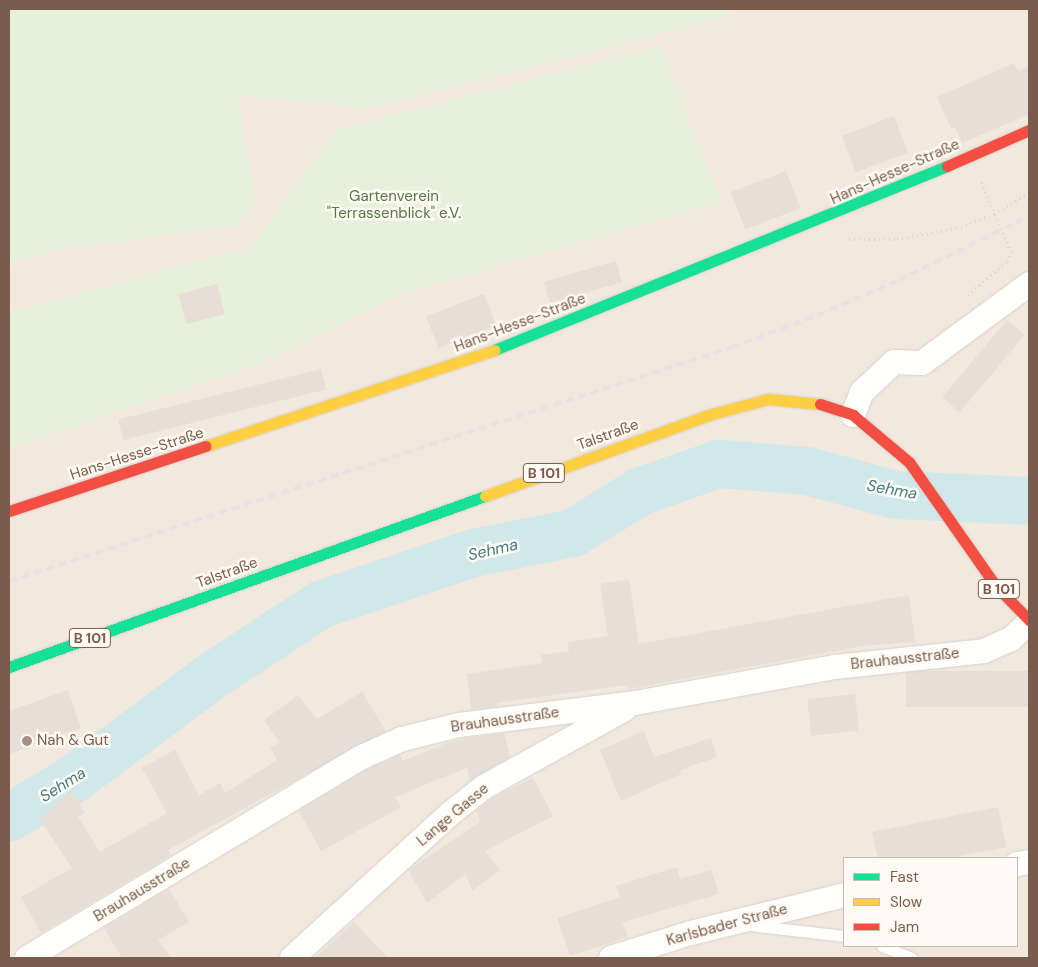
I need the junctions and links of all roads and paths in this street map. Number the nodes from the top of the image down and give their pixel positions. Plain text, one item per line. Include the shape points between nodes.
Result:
1 (1029, 130) edge
2 (971, 155) junction
3 (1029, 193) edge
4 (994, 214) junction
5 (804, 227) junction
6 (1029, 284) edge
7 (965, 297) dead end
8 (853, 415) junction
9 (9, 511) edge
10 (1029, 621) edge
11 (9, 667) edge
12 (635, 703) junction
13 (843, 895) edge
14 (733, 922) junction
15 (843, 936) edge
16 (884, 947) edge
17 (27, 958) edge
18 (292, 958) edge
19 (611, 958) edge
20 (912, 958) edge

1 - 2 main road, Hans-Hesse-Straße
2 - 4 path
2 - 5 main road, Hans-Hesse-Straße
3 - 4 path
4 - 5 path via 961,227 897,239 848,239
4 - 7 path via 1010,252 1006,261
5 - 9 main road, Hans-Hesse-Straße via 476,356
6 - 8 street via 922,363 894,362 862,392
8 - 10 main road, Talstraße / B 101 via 908,462 994,585
8 - 11 main road, Talstraße / B 101 via 833,406 797,398 768,399 721,411
10 - 12 street, Brauhausstraße via 1010,639 984,651 835,667
12 - 17 street, Brauhausstraße via 459,724 402,740 362,758
12 - 18 street, Lange Gasse via 484,787 451,813
13 - 14 street, Karlsbader Straße
14 - 15 lane
14 - 19 street, Karlsbader Straße
16 - 20 lane

